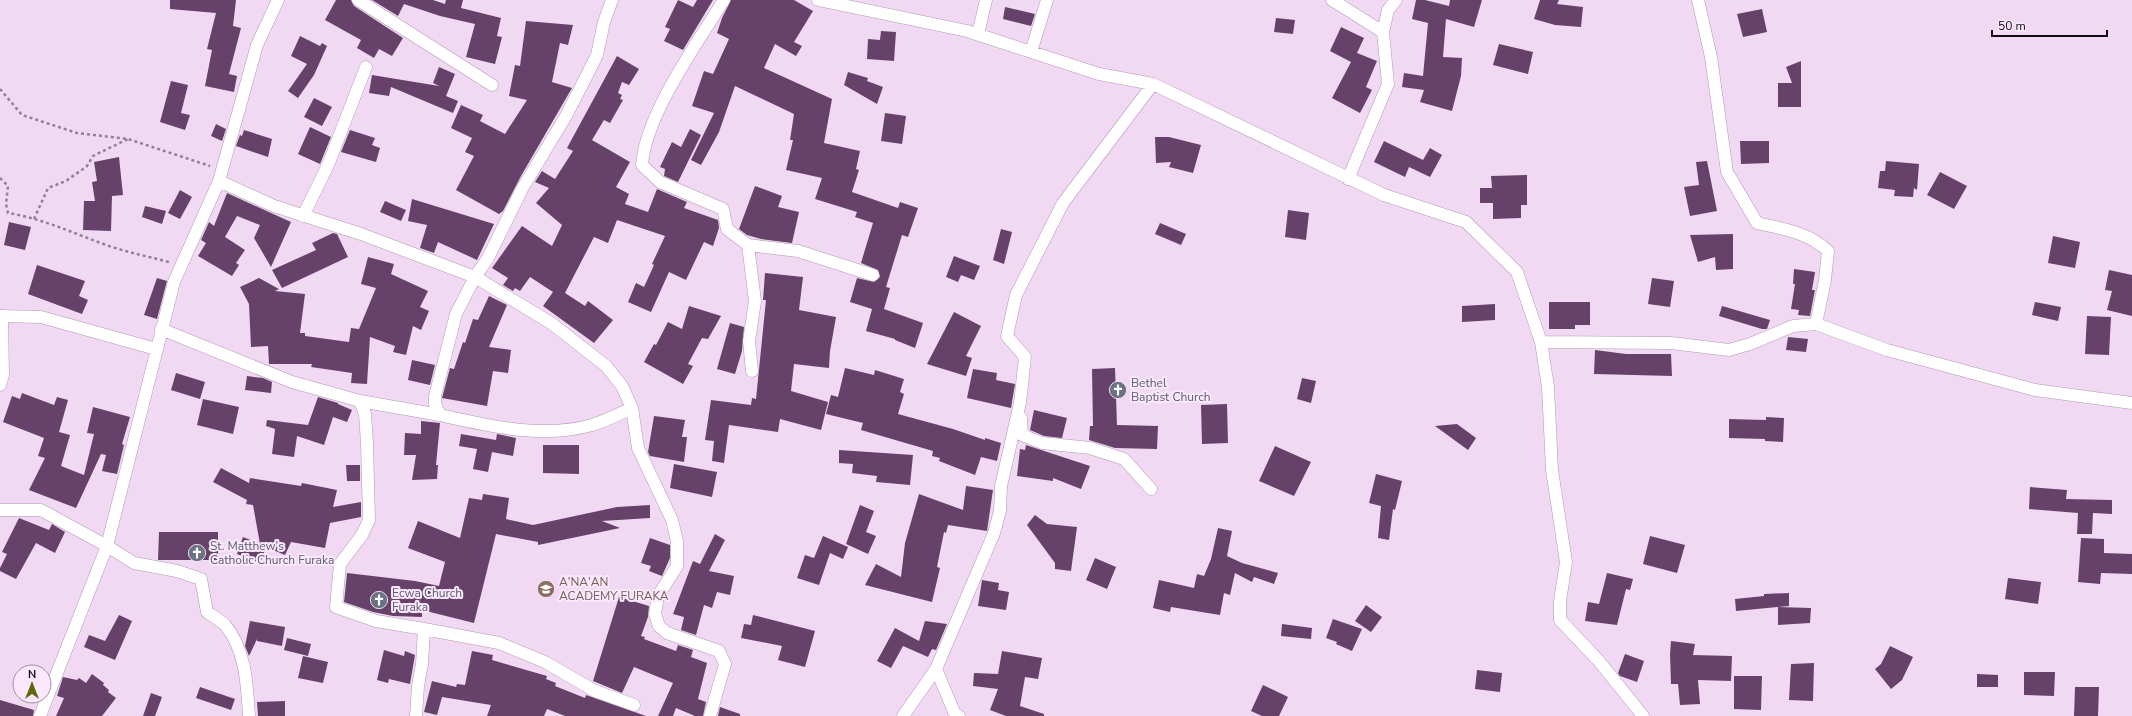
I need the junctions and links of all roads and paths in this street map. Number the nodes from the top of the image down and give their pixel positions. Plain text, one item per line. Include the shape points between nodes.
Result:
1 (278, 0) edge
2 (358, 0) edge
3 (612, 0) edge
4 (724, 0) edge
5 (818, 0) edge
6 (986, 0) edge
7 (1047, 0) edge
8 (1332, 0) edge
9 (1396, 0) edge
10 (1698, 0) edge
11 (1383, 32) junction
12 (978, 34) junction
13 (1031, 52) junction
14 (366, 67) dead end
15 (1153, 84) junction
16 (492, 85) dead end
17 (0, 89) edge
18 (128, 139) junction
19 (221, 175) junction
20 (0, 178) edge
21 (1348, 179) junction
22 (303, 216) junction
23 (34, 219) junction
24 (748, 245) junction
25 (181, 266) junction
26 (873, 275) dead end
27 (475, 277) junction
28 (1, 316) edge
29 (1816, 324) junction
30 (161, 329) junction
31 (1541, 342) junction
32 (156, 349) junction
33 (752, 371) dead end
34 (0, 385) edge
35 (360, 401) junction
36 (1020, 403) junction
37 (2132, 403) edge
38 (632, 408) junction
39 (440, 415) junction
40 (1151, 489) dead end
41 (0, 510) edge
42 (107, 546) junction
43 (424, 628) junction
44 (936, 669) junction
45 (634, 705) dead end
46 (40, 716) edge
47 (249, 716) edge
48 (416, 716) edge
49 (710, 716) edge
50 (903, 716) edge
51 (959, 716) edge
52 (1643, 716) edge

1 - 19 street via 257,45
2 - 16 street
3 - 27 street via 597,55 566,116 522,189 488,258
4 - 24 street via 655,117 642,150 642,165 660,182 723,209 727,229
5 - 12 street
6 - 12 street
7 - 13 street
8 - 11 street
9 - 11 street via 1388,10
10 - 29 street via 1711,57 1727,172 1758,223 1817,240 1828,251
11 - 21 street via 1388,84
12 - 13 street
13 - 15 street via 1099,74
14 - 22 street via 328,165
15 - 21 street
15 - 36 street via 1063,203 1016,295 1007,336 1025,357
17 - 18 path via 22,115 77,133
18 - 19 path
18 - 23 path via 93,156 87,166 66,181 48,188
19 - 22 street via 274,206
19 - 25 street
20 - 23 path via 8,186 8,213
21 - 31 street via 1384,195 1466,222 1517,272
22 - 27 street via 361,234
23 - 25 path via 69,229 113,247
24 - 26 street via 798,251
24 - 33 street via 755,301 749,341
25 - 30 street
27 - 38 street via 551,323 606,366 622,386
27 - 39 street via 456,314 435,396 435,404
28 - 32 street via 40,317
28 - 34 street via 3,375
29 - 31 street via 1794,326 1729,350 1671,344
29 - 37 street via 1887,350 2035,390
30 - 32 street
30 - 35 street via 292,382
31 - 52 street via 1548,387 1552,470 1566,562 1560,620 1598,660
32 - 42 street
35 - 39 street
35 - 43 street via 365,414 369,520 362,535 340,564 336,607 376,621
36 - 40 street via 1022,435 1042,443 1090,448 1124,459
36 - 44 street via 1001,486 1000,511 994,533
38 - 39 street via 592,425 555,431 496,428
38 - 49 street via 638,448 672,520 676,541 676,566 658,596 655,614 659,626 667,633 719,651 725,664
41 - 42 street via 40,510
42 - 46 street
42 - 47 street via 134,562 201,579 207,612 224,624 239,647 248,689
43 - 45 street via 499,642 545,662 595,692
43 - 48 street
44 - 50 street
44 - 51 street via 955,714

